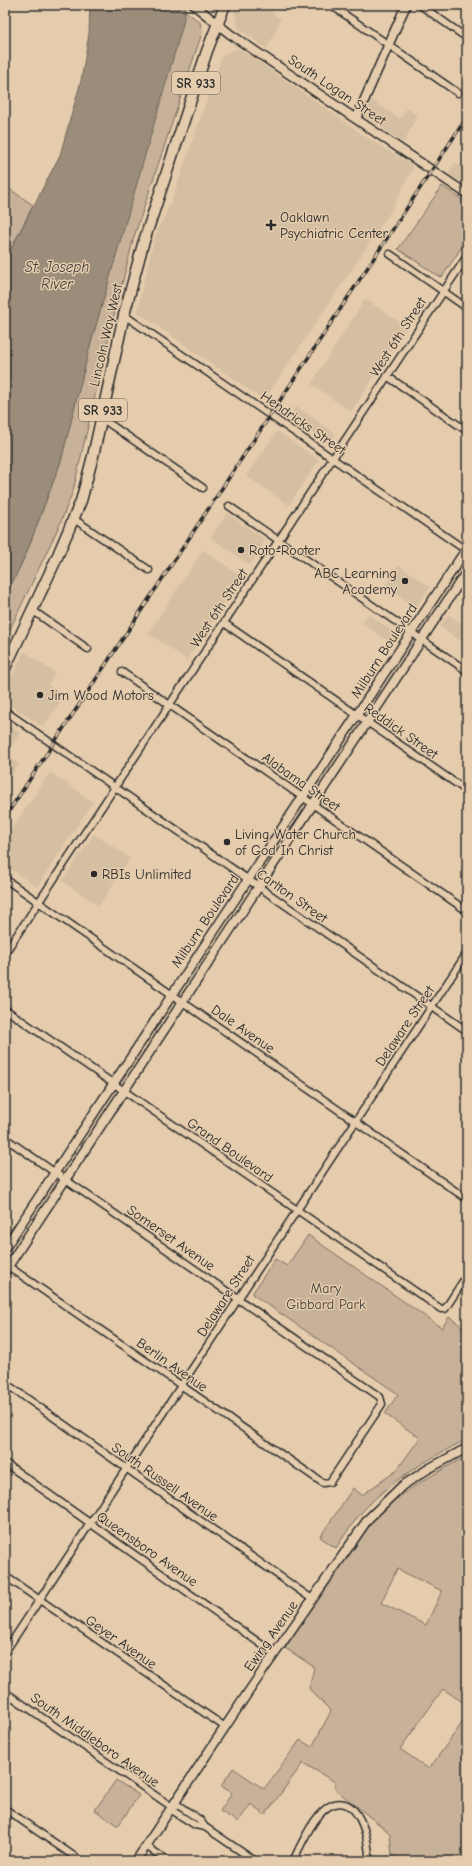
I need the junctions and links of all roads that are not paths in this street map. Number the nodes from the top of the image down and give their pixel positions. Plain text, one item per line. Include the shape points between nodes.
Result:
1 (194, 5) edge
2 (226, 5) edge
3 (331, 5) edge
4 (406, 5) edge
5 (420, 5) edge
6 (218, 23) junction
7 (467, 38) edge
8 (388, 46) junction
9 (458, 93) dead end
10 (356, 119) junction
11 (467, 194) edge
12 (390, 254) dead end
13 (467, 256) edge
14 (443, 291) junction
15 (467, 308) edge
16 (124, 315) junction
17 (387, 376) junction
18 (101, 418) junction
19 (467, 431) edge
20 (332, 458) junction
21 (203, 488) dead end
22 (229, 506) dead end
23 (74, 519) junction
24 (278, 541) junction
25 (467, 549) edge
26 (149, 570) dead end
27 (467, 571) edge
28 (32, 610) junction
29 (224, 623) junction
30 (412, 632) junction
31 (422, 639) junction
32 (88, 649) dead end
33 (5, 668) edge
34 (467, 671) edge
35 (122, 672) dead end
36 (169, 705) junction
37 (5, 711) edge
38 (357, 715) junction
39 (367, 722) junction
40 (114, 788) junction
41 (467, 791) edge
42 (302, 798) junction
43 (313, 804) junction
44 (5, 879) edge
45 (248, 880) junction
46 (258, 887) junction
47 (38, 902) junction
48 (467, 911) edge
49 (5, 953) edge
50 (467, 953) edge
51 (172, 995) junction
52 (182, 1002) junction
53 (431, 1007) junction
54 (5, 1009) edge
55 (467, 1031) edge
56 (114, 1084) junction
57 (124, 1091) junction
58 (356, 1122) junction
59 (5, 1138) edge
60 (55, 1173) junction
61 (65, 1180) junction
62 (467, 1199) edge
63 (297, 1210) junction
64 (5, 1248) edge
65 (6, 1267) edge
66 (467, 1276) edge
67 (238, 1299) junction
68 (5, 1383) edge
69 (181, 1385) junction
70 (467, 1448) edge
71 (5, 1463) edge
72 (126, 1468) junction
73 (326, 1483) joint
74 (90, 1524) junction
75 (5, 1576) edge
76 (40, 1600) junction
77 (312, 1600) junction
78 (5, 1652) edge
79 (275, 1654) junction
80 (5, 1692) edge
81 (224, 1727) junction
82 (172, 1806) junction
83 (5, 1809) edge
84 (146, 1846) junction
85 (81, 1861) edge
86 (136, 1861) edge
87 (168, 1861) edge
88 (255, 1861) edge
89 (293, 1861) edge
90 (369, 1861) edge

1 - 6 street, South Logan Street
2 - 6 main road, Lincoln Way West / SR 933
3 - 8 street
4 - 8 street
5 - 7 street
6 - 10 street, South Logan Street
6 - 16 main road, Lincoln Way West / SR 933 via 142,244
8 - 9 street
8 - 10 street
10 - 11 street, South Logan Street
12 - 14 street
13 - 14 street, West 6th Street
14 - 15 street
14 - 17 street, West 6th Street
16 - 18 main road, Lincoln Way West / SR 933
16 - 20 street, Hendricks Street
17 - 19 street
17 - 20 street, West 6th Street
18 - 21 street
18 - 23 main road, Lincoln Way West / SR 933 via 87,482
20 - 24 street, West 6th Street
20 - 25 street, Hendricks Street
22 - 24 street
23 - 26 street
23 - 28 main road, Lincoln Way West / SR 933
24 - 29 street, West 6th Street
24 - 30 street
25 - 30 street, Milburn Boulevard
27 - 31 street, Milburn Boulevard
28 - 32 street
28 - 33 main road, Lincoln Way West / SR 933
29 - 36 street, West 6th Street
29 - 38 street, Reddick Street
30 - 31 street
30 - 38 street, Milburn Boulevard
31 - 34 street
31 - 39 street, Milburn Boulevard
35 - 36 street, Alabama Street
36 - 40 street, West 6th Street
36 - 42 street, Alabama Street
37 - 40 street, Carlton Street
38 - 39 street, Reddick Street
38 - 42 street, Milburn Boulevard
39 - 41 street, Reddick Street
39 - 43 street, Milburn Boulevard
40 - 45 street, Carlton Street
40 - 47 street, West 6th Street
42 - 43 street, Alabama Street
42 - 45 street, Milburn Boulevard
43 - 46 street, Milburn Boulevard
43 - 48 street, Alabama Street
44 - 47 street, Dale Avenue
45 - 46 street, Carlton Street
45 - 51 street, Milburn Boulevard
46 - 52 street, Milburn Boulevard
46 - 53 street, Carlton Street
47 - 49 street, West 6th Street
47 - 51 street, Dale Avenue
50 - 53 street, Delaware Street
51 - 52 street, Dale Avenue
51 - 56 street, Milburn Boulevard
52 - 57 street, Milburn Boulevard
52 - 58 street, Dale Avenue
53 - 55 street, Carlton Street
53 - 58 street, Delaware Street
54 - 56 street, Grand Boulevard
56 - 57 street, Grand Boulevard
56 - 60 street, Milburn Boulevard
57 - 61 street, Milburn Boulevard
57 - 63 street, Grand Boulevard
58 - 62 street, Dale Avenue
58 - 63 street, Delaware Street
59 - 60 street, Somerset Avenue
60 - 61 street, Somerset Avenue
60 - 64 street, Milburn Boulevard
61 - 65 street, Milburn Boulevard
61 - 67 street, Somerset Avenue
63 - 66 street, Grand Boulevard via 443,1310
63 - 67 street, Delaware Street
65 - 69 street, Berlin Avenue
67 - 69 street, Delaware Street
67 - 73 street, Somerset Avenue via 382,1400 382,1404 348,1456 332,1479
68 - 72 street, South Russell Avenue
69 - 72 street, Delaware Street
69 - 73 street, Berlin Avenue via 319,1481
70 - 77 street, Ewing Avenue via 413,1478 380,1506
71 - 74 street, Queensboro Avenue
72 - 74 street, Delaware Street
72 - 77 street, South Russell Avenue
74 - 76 street, Delaware Street
74 - 79 street, Queensboro Avenue
75 - 76 street, Geyer Avenue
76 - 78 street, Delaware Street
76 - 81 street, Geyer Avenue
77 - 79 street, Ewing Avenue
79 - 81 street, Ewing Avenue
80 - 82 street, South Middleboro Avenue
81 - 82 street, Ewing Avenue
82 - 84 street, Ewing Avenue
82 - 88 street, South Middleboro Avenue via 200,1820 204,1826
83 - 85 street
84 - 86 street, Ewing Avenue
84 - 87 street
89 - 90 street via 304,1837 318,1817 327,1808 336,1804 347,1806 360,1818 370,1847

